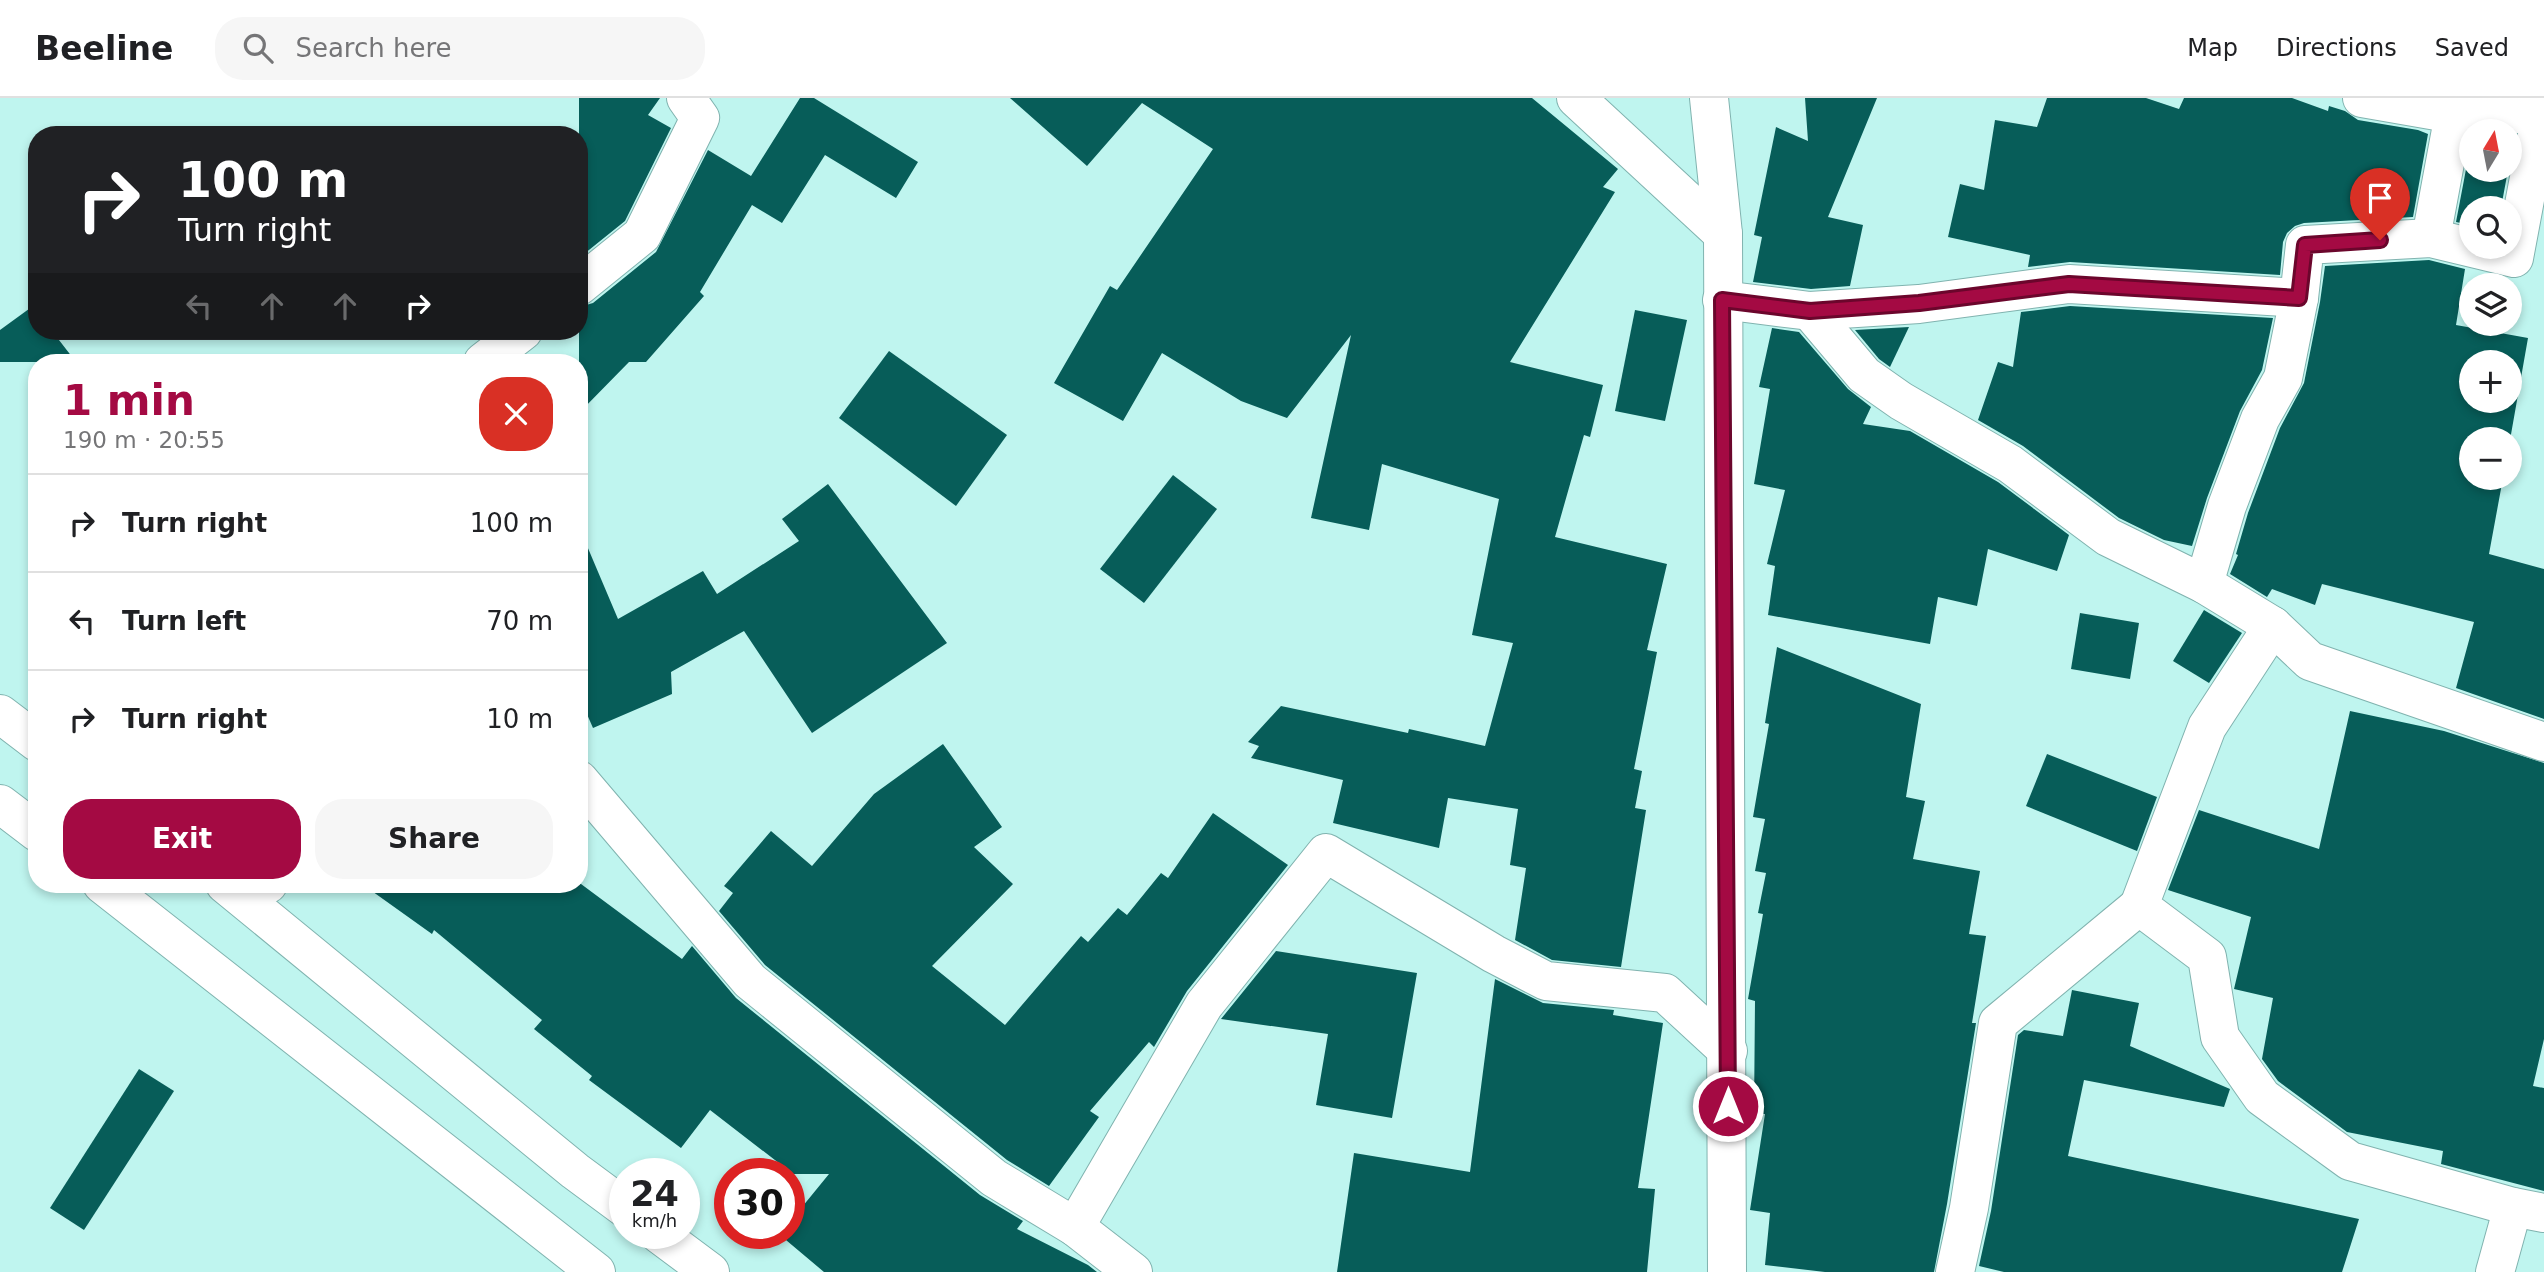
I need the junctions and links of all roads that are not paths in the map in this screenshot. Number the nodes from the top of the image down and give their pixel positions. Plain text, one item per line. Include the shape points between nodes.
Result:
1 (686, 98) edge
2 (1576, 98) edge
3 (1709, 98) edge
4 (2362, 98) edge
5 (2454, 114) junction
6 (2542, 114) edge
7 (1723, 234) junction
8 (2431, 237) junction
9 (588, 279) edge
10 (2299, 298) junction
11 (1722, 300) junction
12 (1810, 311) junction
13 (511, 340) edge
14 (493, 354) edge
15 (2204, 584) junction
16 (2273, 626) junction
17 (0, 714) edge
18 (28, 736) edge
19 (2544, 742) edge
20 (588, 791) edge
21 (0, 804) edge
22 (28, 825) edge
23 (113, 893) edge
24 (252, 893) edge
25 (2139, 906) junction
26 (1728, 1051) junction
27 (609, 1196) edge
28 (2528, 1210) edge
29 (1075, 1227) junction
30 (679, 1249) edge
31 (596, 1272) edge
32 (710, 1272) edge
33 (1133, 1272) edge
34 (1727, 1272) edge
35 (1955, 1272) edge
36 (2495, 1272) edge

1 - 9 main road via 700,118 642,235
2 - 7 main road
3 - 7 main road
4 - 5 main road
5 - 6 main road
5 - 8 main road
6 - 8 main road via 2514,258
7 - 11 main road
8 - 10 main road via 2305,245
10 - 12 main road via 2069,284
10 - 15 main road via 2283,378 2260,419
11 - 12 main road
11 - 26 main road
12 - 15 main road via 1864,375 1901,401 2010,464 2108,537
13 - 14 main road
15 - 16 main road
16 - 19 main road via 2310,661
16 - 25 main road via 2207,727
17 - 18 main road
20 - 29 main road via 750,981 994,1178
21 - 22 main road
23 - 31 main road
24 - 27 main road
25 - 28 main road via 2207,957 2220,1037 2262,1097 2350,1161
25 - 35 main road via 1998,1023
26 - 29 main road via 1665,993 1546,981 1326,852 1204,1005
26 - 34 main road
28 - 36 main road
29 - 33 main road
30 - 32 main road

